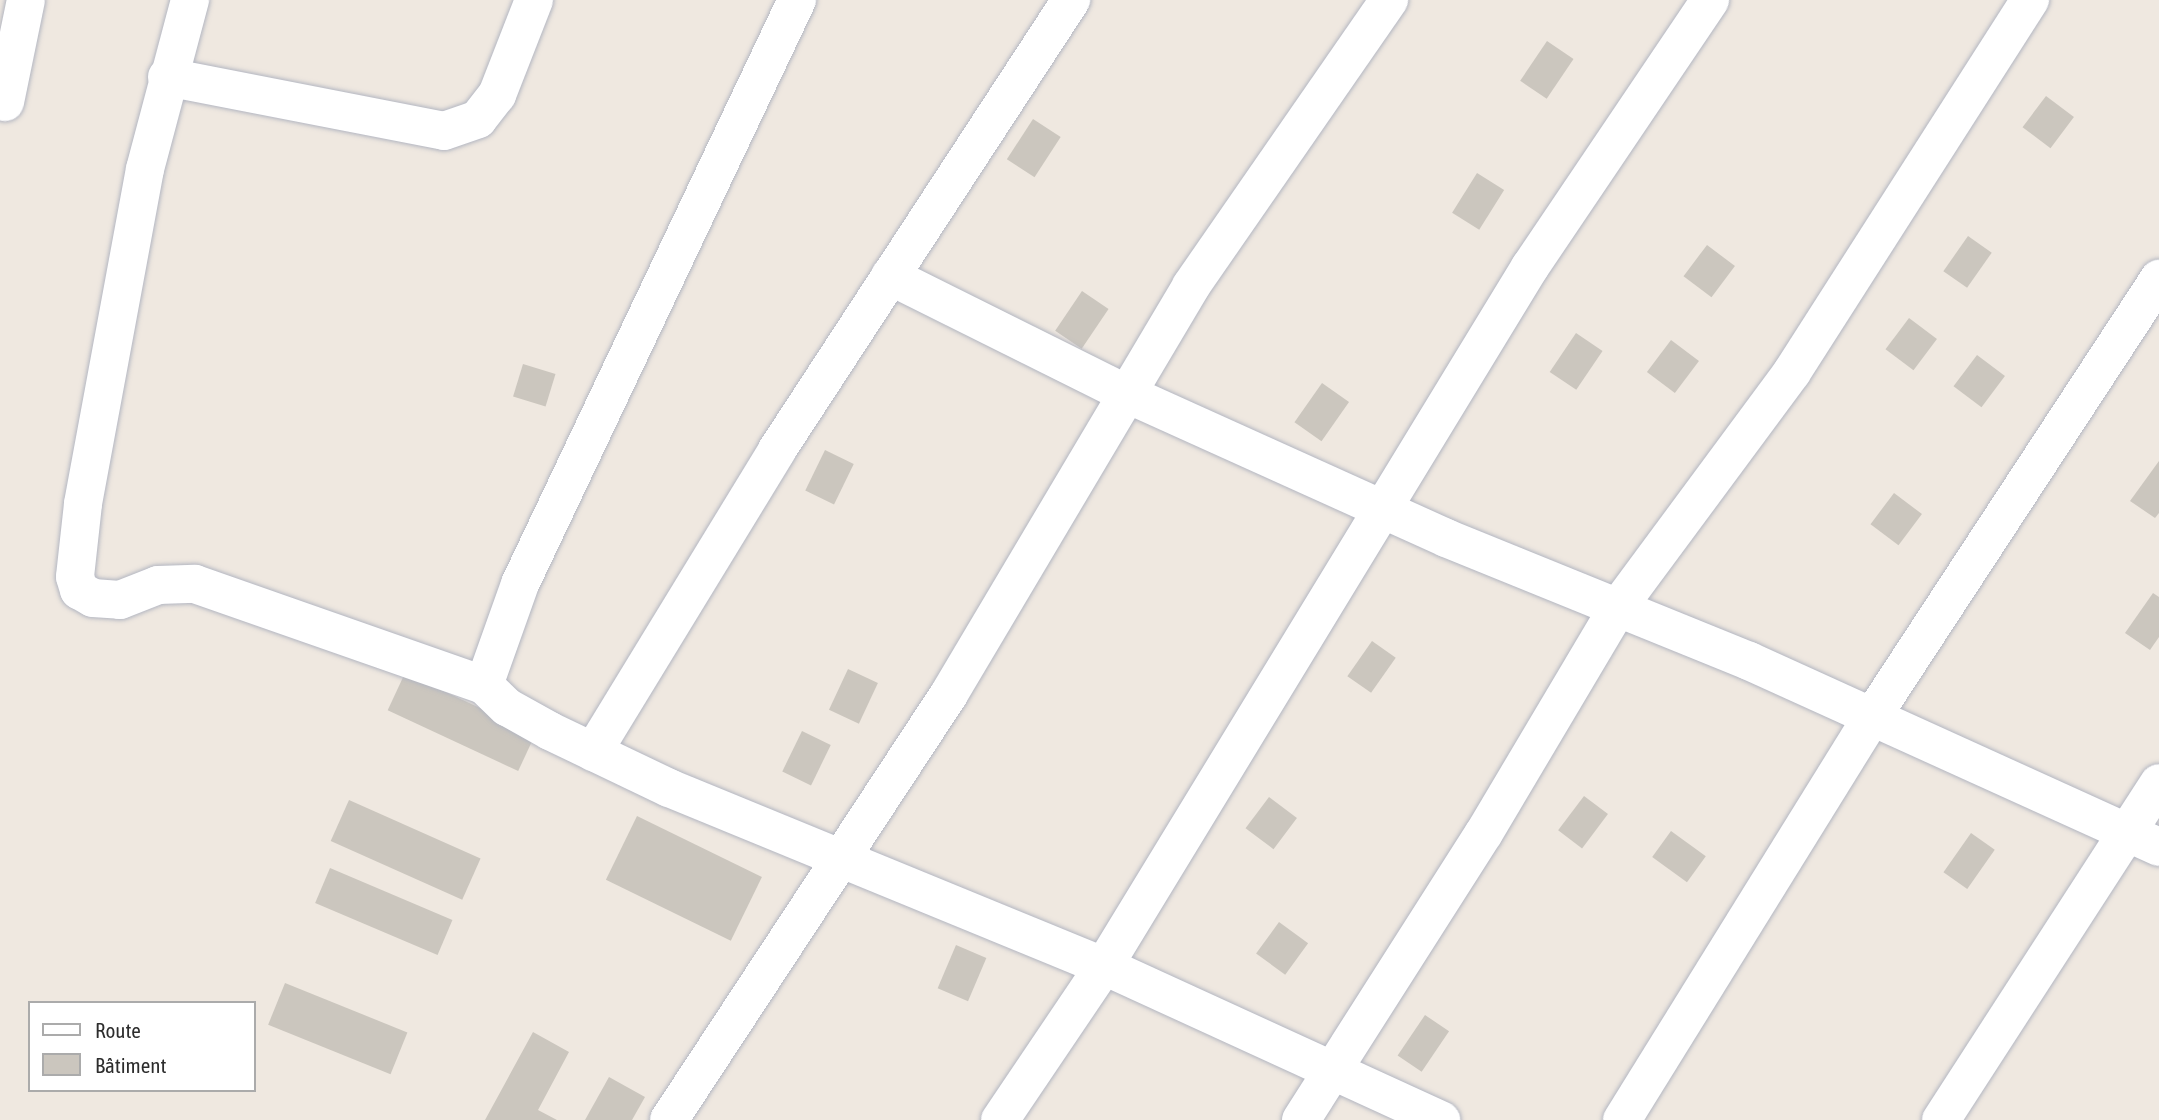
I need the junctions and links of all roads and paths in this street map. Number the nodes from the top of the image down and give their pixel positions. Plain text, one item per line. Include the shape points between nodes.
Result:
1 (26, 0) edge
2 (190, 0) edge
3 (534, 0) edge
4 (797, 0) edge
5 (1071, 0) edge
6 (1389, 0) edge
7 (1710, 0) edge
8 (2030, 0) edge
9 (167, 77) junction
10 (5, 103) dead end
11 (890, 276) junction
12 (2159, 279) edge
13 (1125, 393) junction
14 (1384, 507) junction
15 (1619, 606) junction
16 (484, 685) junction
17 (1872, 717) junction
18 (593, 752) junction
19 (2159, 783) edge
20 (2143, 840) edge
21 (840, 861) junction
22 (1104, 966) junction
23 (1332, 1074) junction
24 (669, 1120) edge
25 (999, 1120) edge
26 (1301, 1120) edge
27 (1441, 1120) edge
28 (1622, 1120) edge
29 (1941, 1120) edge

1 - 10 street
2 - 9 street
3 - 9 street via 497,96 478,119 444,131
4 - 16 street via 525,571
5 - 11 street
6 - 13 street via 1191,286
7 - 14 street via 1594,168
8 - 15 street via 1792,372
9 - 16 street via 145,169 83,504 75,577 79,590 93,598 120,600 158,585 195,584
11 - 13 street
11 - 18 street
12 - 17 street
13 - 14 street
13 - 21 street via 949,694
14 - 15 street via 1446,538
14 - 22 street
15 - 17 street
15 - 23 street
16 - 18 street via 507,707
17 - 20 street
17 - 28 street
18 - 21 street
19 - 20 street
20 - 29 street
21 - 22 street
21 - 24 street
22 - 23 street
22 - 25 street
23 - 26 street
23 - 27 street

